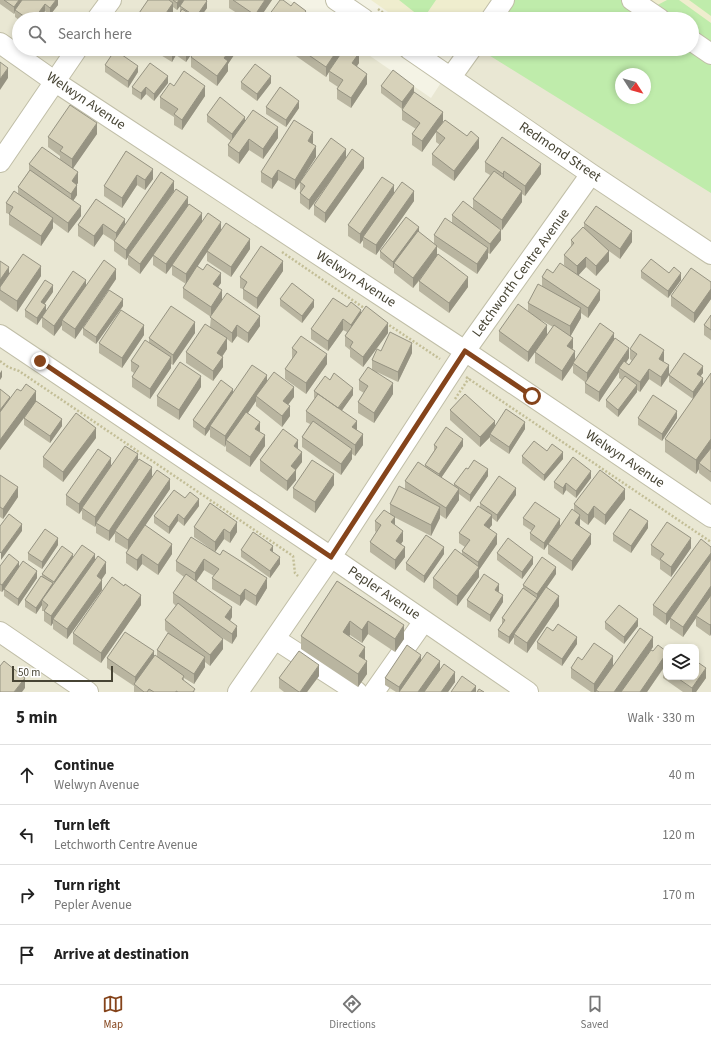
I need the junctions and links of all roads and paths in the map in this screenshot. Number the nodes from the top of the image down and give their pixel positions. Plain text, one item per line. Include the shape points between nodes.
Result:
1 (111, 0) edge
2 (336, 0) edge
3 (504, 0) edge
4 (632, 0) edge
5 (103, 12) edge
6 (354, 12) edge
7 (496, 12) edge
8 (650, 12) edge
9 (0, 43) edge
10 (699, 46) edge
11 (12, 51) edge
12 (711, 54) edge
13 (18, 56) edge
14 (71, 56) edge
15 (420, 56) edge
16 (466, 56) edge
17 (451, 77) junction
18 (54, 81) junction
19 (0, 162) edge
20 (591, 174) junction
21 (276, 248) dead end
22 (711, 254) edge
23 (368, 310) edge
24 (381, 319) edge
25 (0, 335) edge
26 (465, 351) junction
27 (0, 361) edge
28 (454, 368) junction
29 (711, 517) edge
30 (711, 542) edge
31 (331, 557) junction
32 (312, 585) junction
33 (424, 621) junction
34 (0, 632) edge
35 (275, 639) junction
36 (88, 692) edge
37 (238, 692) edge
38 (357, 692) edge
39 (374, 692) edge
40 (528, 692) edge

1 - 5 street
2 - 6 street
3 - 7 street
4 - 8 street
9 - 11 street, Welwyn Avenue
10 - 12 street
13 - 18 street, Welwyn Avenue
14 - 18 street
15 - 17 street, Redmond Street
16 - 17 street
17 - 20 street, Redmond Street
18 - 19 street
18 - 26 street, Welwyn Avenue
20 - 22 street, Redmond Street
20 - 26 street, Letchworth Centre Avenue
21 - 23 path
24 - 28 path
25 - 31 street, Pepler Avenue
26 - 28 street, Letchworth Centre Avenue
26 - 29 street, Welwyn Avenue
27 - 32 path via 19,371 293,556 295,573
28 - 30 path
28 - 31 street, Letchworth Centre Avenue
31 - 32 street, Letchworth Centre Avenue
31 - 33 street, Pepler Avenue
32 - 35 street, Letchworth Centre Avenue
33 - 39 street
33 - 40 street, Pepler Avenue
34 - 36 street
35 - 37 street, Letchworth Centre Avenue
35 - 38 street

